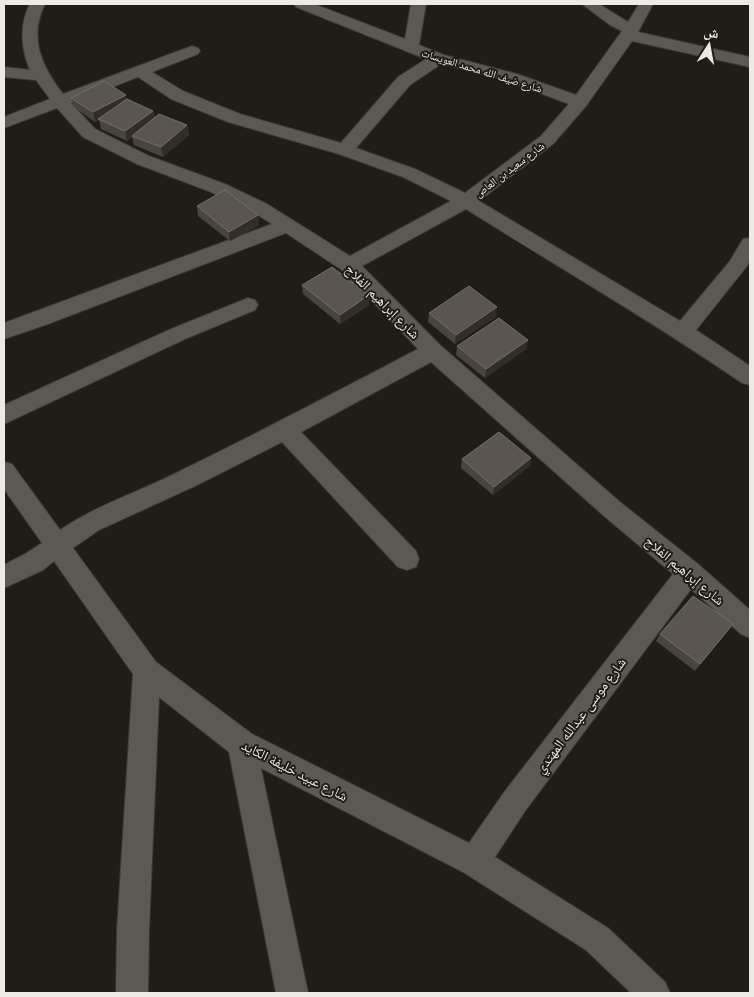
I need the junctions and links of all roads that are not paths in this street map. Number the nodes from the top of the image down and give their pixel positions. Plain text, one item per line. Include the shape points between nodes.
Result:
1 (37, 4) edge
2 (302, 4) edge
3 (419, 4) edge
4 (589, 4) edge
5 (646, 4) edge
6 (630, 32) junction
7 (410, 47) junction
8 (192, 52) dead end
9 (438, 58) junction
10 (750, 62) edge
11 (4, 72) edge
12 (141, 72) junction
13 (41, 76) junction
14 (59, 100) junction
15 (580, 102) junction
16 (4, 123) edge
17 (345, 150) junction
18 (466, 201) junction
19 (289, 225) junction
20 (750, 244) edge
21 (349, 265) junction
22 (744, 268) edge
23 (248, 305) dead end
24 (4, 331) edge
25 (683, 332) junction
26 (433, 351) junction
27 (750, 377) edge
28 (4, 415) edge
29 (285, 430) junction
30 (4, 471) edge
31 (58, 545) junction
32 (407, 560) dead end
33 (689, 572) junction
34 (4, 577) edge
35 (750, 626) edge
36 (147, 671) junction
37 (242, 744) junction
38 (474, 861) junction
39 (132, 993) edge
40 (292, 993) edge
41 (654, 993) edge

1 - 13 street, شارع إبراهيم الفلاح via 30,39 32,57
2 - 7 street, شارع ضيف الله محمد العويسات
3 - 7 street
4 - 6 street
5 - 6 street, شارع سعيد بن العاص
6 - 10 street
6 - 15 street, شارع سعيد بن العاص
7 - 9 street, شارع ضيف الله محمد العويسات
8 - 12 street
9 - 15 street, شارع ضيف الله محمد العويسات via 512,77
9 - 17 street via 404,81
11 - 13 street
12 - 14 street
12 - 17 street via 177,95 234,118
13 - 14 street, شارع إبراهيم الفلاح
14 - 16 street
14 - 19 street, شارع إبراهيم الفلاح via 89,132 143,160 218,188
15 - 18 street, شارع سعيد بن العاص via 547,140
17 - 18 street via 409,173
18 - 21 street, شارع سعيد بن العاص
18 - 25 street
19 - 21 street, شارع إبراهيم الفلاح
19 - 24 street
20 - 22 street
21 - 26 street, شارع إبراهيم الفلاح
22 - 25 street
23 - 28 street
25 - 27 street
26 - 29 street
26 - 33 street, شارع إبراهيم الفلاح via 612,509
29 - 31 street via 90,523
29 - 32 street
30 - 31 street, شارع عبيد خليفة الكايد
31 - 34 street
31 - 36 street, شارع عبيد خليفة الكايد
33 - 35 street, شارع إبراهيم الفلاح
33 - 38 street, شارع موسى عبدالله المهتدي via 515,801
36 - 37 street, شارع عبيد خليفة الكايد
36 - 39 street
37 - 38 street, شارع عبيد خليفة الكايد
37 - 40 street
38 - 41 street, شارع عبيد خليفة الكايد via 597,939

